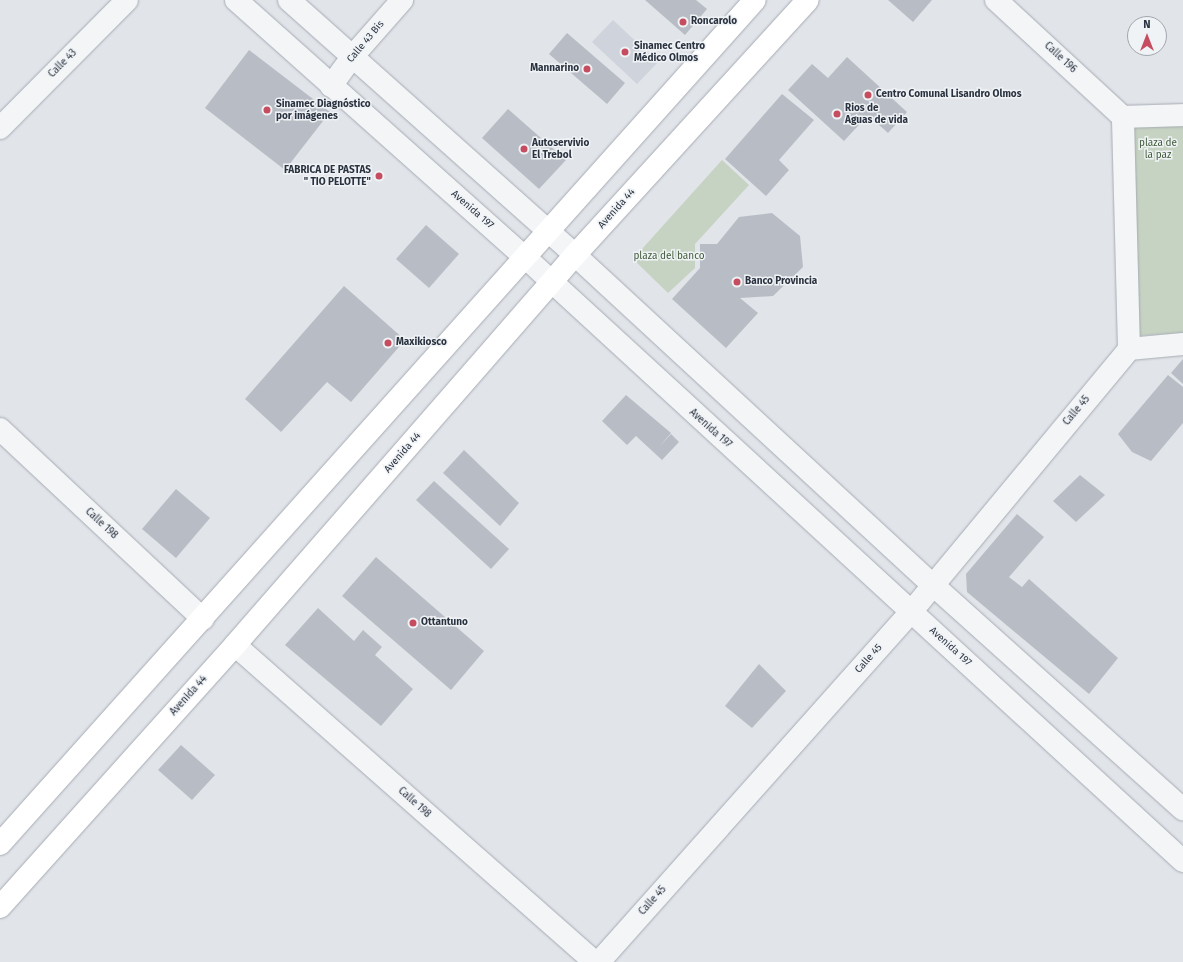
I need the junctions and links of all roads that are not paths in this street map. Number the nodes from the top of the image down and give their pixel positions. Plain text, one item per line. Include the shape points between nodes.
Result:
1 (127, 0) edge
2 (236, 0) edge
3 (289, 0) edge
4 (402, 0) edge
5 (755, 0) edge
6 (808, 0) edge
7 (996, 0) edge
8 (352, 57) junction
9 (331, 86) junction
10 (1183, 115) edge
11 (1123, 117) junction
12 (0, 128) edge
13 (548, 232) junction
14 (575, 255) junction
15 (526, 258) junction
16 (551, 284) junction
17 (1183, 344) edge
18 (1129, 349) junction
19 (0, 429) edge
20 (933, 585) junction
21 (911, 612) junction
22 (203, 619) junction
23 (235, 645) junction
24 (1183, 809) edge
25 (0, 844) edge
26 (1183, 861) edge
27 (0, 907) edge
28 (594, 962) edge
29 (599, 962) edge

1 - 12 street, Calle 43
2 - 9 street, Avenida 197
3 - 8 street
4 - 8 street, Calle 43 Bis
5 - 13 highway
6 - 14 highway, Avenida 44
7 - 11 street, Calle 196
8 - 9 street, Calle 43 Bis
8 - 13 street
9 - 15 street, Avenida 197
10 - 11 street
11 - 18 street
13 - 14 street
13 - 15 highway
14 - 16 highway, Avenida 44
14 - 20 street
15 - 16 street, Avenida 197
15 - 22 highway
16 - 21 street, Avenida 197
16 - 23 highway, Avenida 44
17 - 18 street
18 - 20 street, Calle 45
19 - 22 street, Calle 198
20 - 21 street, Calle 45
20 - 24 street
21 - 26 street, Avenida 197
21 - 29 street, Calle 45
22 - 25 highway
23 - 27 highway, Avenida 44
23 - 28 street, Calle 198

